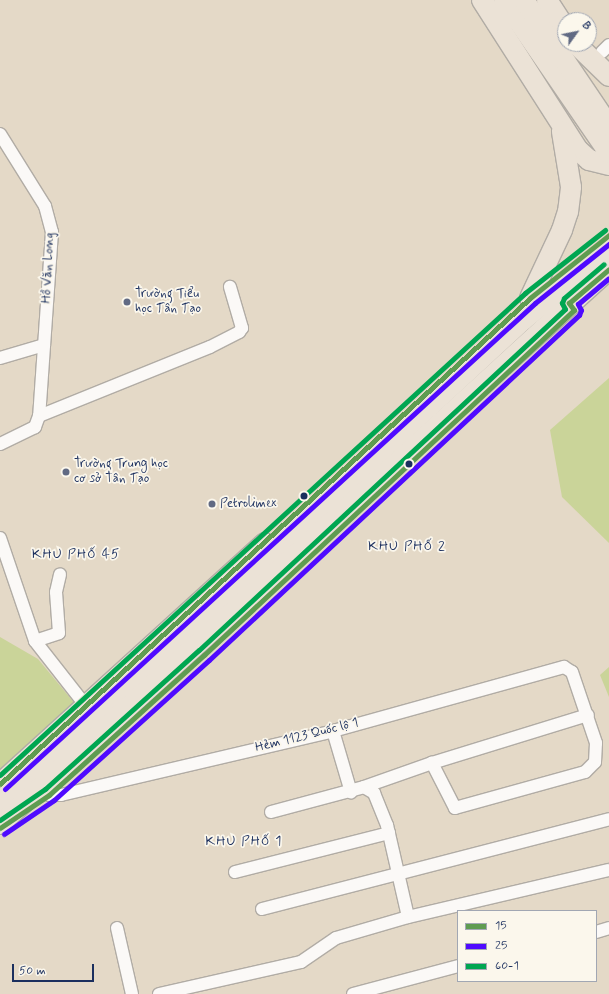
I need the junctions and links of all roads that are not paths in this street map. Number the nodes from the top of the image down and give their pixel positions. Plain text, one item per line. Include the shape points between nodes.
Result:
1 (482, 0) edge
2 (504, 0) edge
3 (524, 0) edge
4 (548, 0) edge
5 (559, 12) edge
6 (557, 15) edge
7 (584, 52) edge
8 (609, 76) edge
9 (561, 124) junction
10 (609, 126) edge
11 (0, 134) edge
12 (609, 153) edge
13 (609, 165) edge
14 (609, 235) edge
15 (609, 249) edge
16 (609, 269) edge
17 (609, 281) edge
18 (230, 287) dead end
19 (530, 298) junction
20 (571, 307) junction
21 (44, 345) junction
22 (0, 358) edge
23 (39, 416) junction
24 (0, 444) edge
25 (0, 538) edge
26 (60, 574) dead end
27 (35, 641) junction
28 (86, 706) junction
29 (588, 715) junction
30 (333, 731) junction
31 (432, 763) junction
32 (0, 784) edge
33 (364, 787) junction
34 (351, 792) junction
35 (49, 796) junction
36 (0, 803) edge
37 (271, 812) dead end
38 (609, 819) edge
39 (0, 824) edge
40 (0, 828) edge
41 (389, 833) junction
42 (609, 870) edge
43 (235, 872) dead end
44 (398, 874) junction
45 (262, 909) dead end
46 (408, 917) junction
47 (117, 928) dead end
48 (609, 928) edge
49 (597, 932) edge
50 (457, 966) edge
51 (132, 994) edge
52 (158, 994) edge
53 (353, 994) edge

1 - 9 highway
2 - 12 highway
3 - 10 highway
4 - 5 highway
4 - 6 highway
7 - 8 highway
9 - 13 highway via 578,150 589,160
9 - 19 highway via 571,187 568,212
11 - 21 street, Hồ Văn Long via 45,206 52,232
14 - 19 highway
15 - 36 highway via 523,320
16 - 20 highway
17 - 20 highway
18 - 23 street via 242,328 239,332 210,347
19 - 28 highway
20 - 35 highway via 204,655
20 - 39 highway
21 - 22 street
21 - 23 street, Hồ Văn Long
23 - 24 street via 35,427
25 - 27 street
26 - 27 street via 56,592 59,633
27 - 28 street
28 - 32 highway
29 - 30 street, Hẻm 1123 Quốc lộ 1 via 572,672 564,667
29 - 31 street
29 - 31 street via 597,753 595,762 585,772 455,808
30 - 34 street
30 - 35 street, Hẻm 1123 Quốc lộ 1
31 - 33 street
33 - 34 street
33 - 41 street via 374,793
34 - 37 street
35 - 40 highway
38 - 44 street
41 - 43 street
41 - 44 street
42 - 46 street
44 - 45 street
44 - 46 street
46 - 52 street via 336,938 301,962
47 - 51 street
48 - 49 street
50 - 53 street

